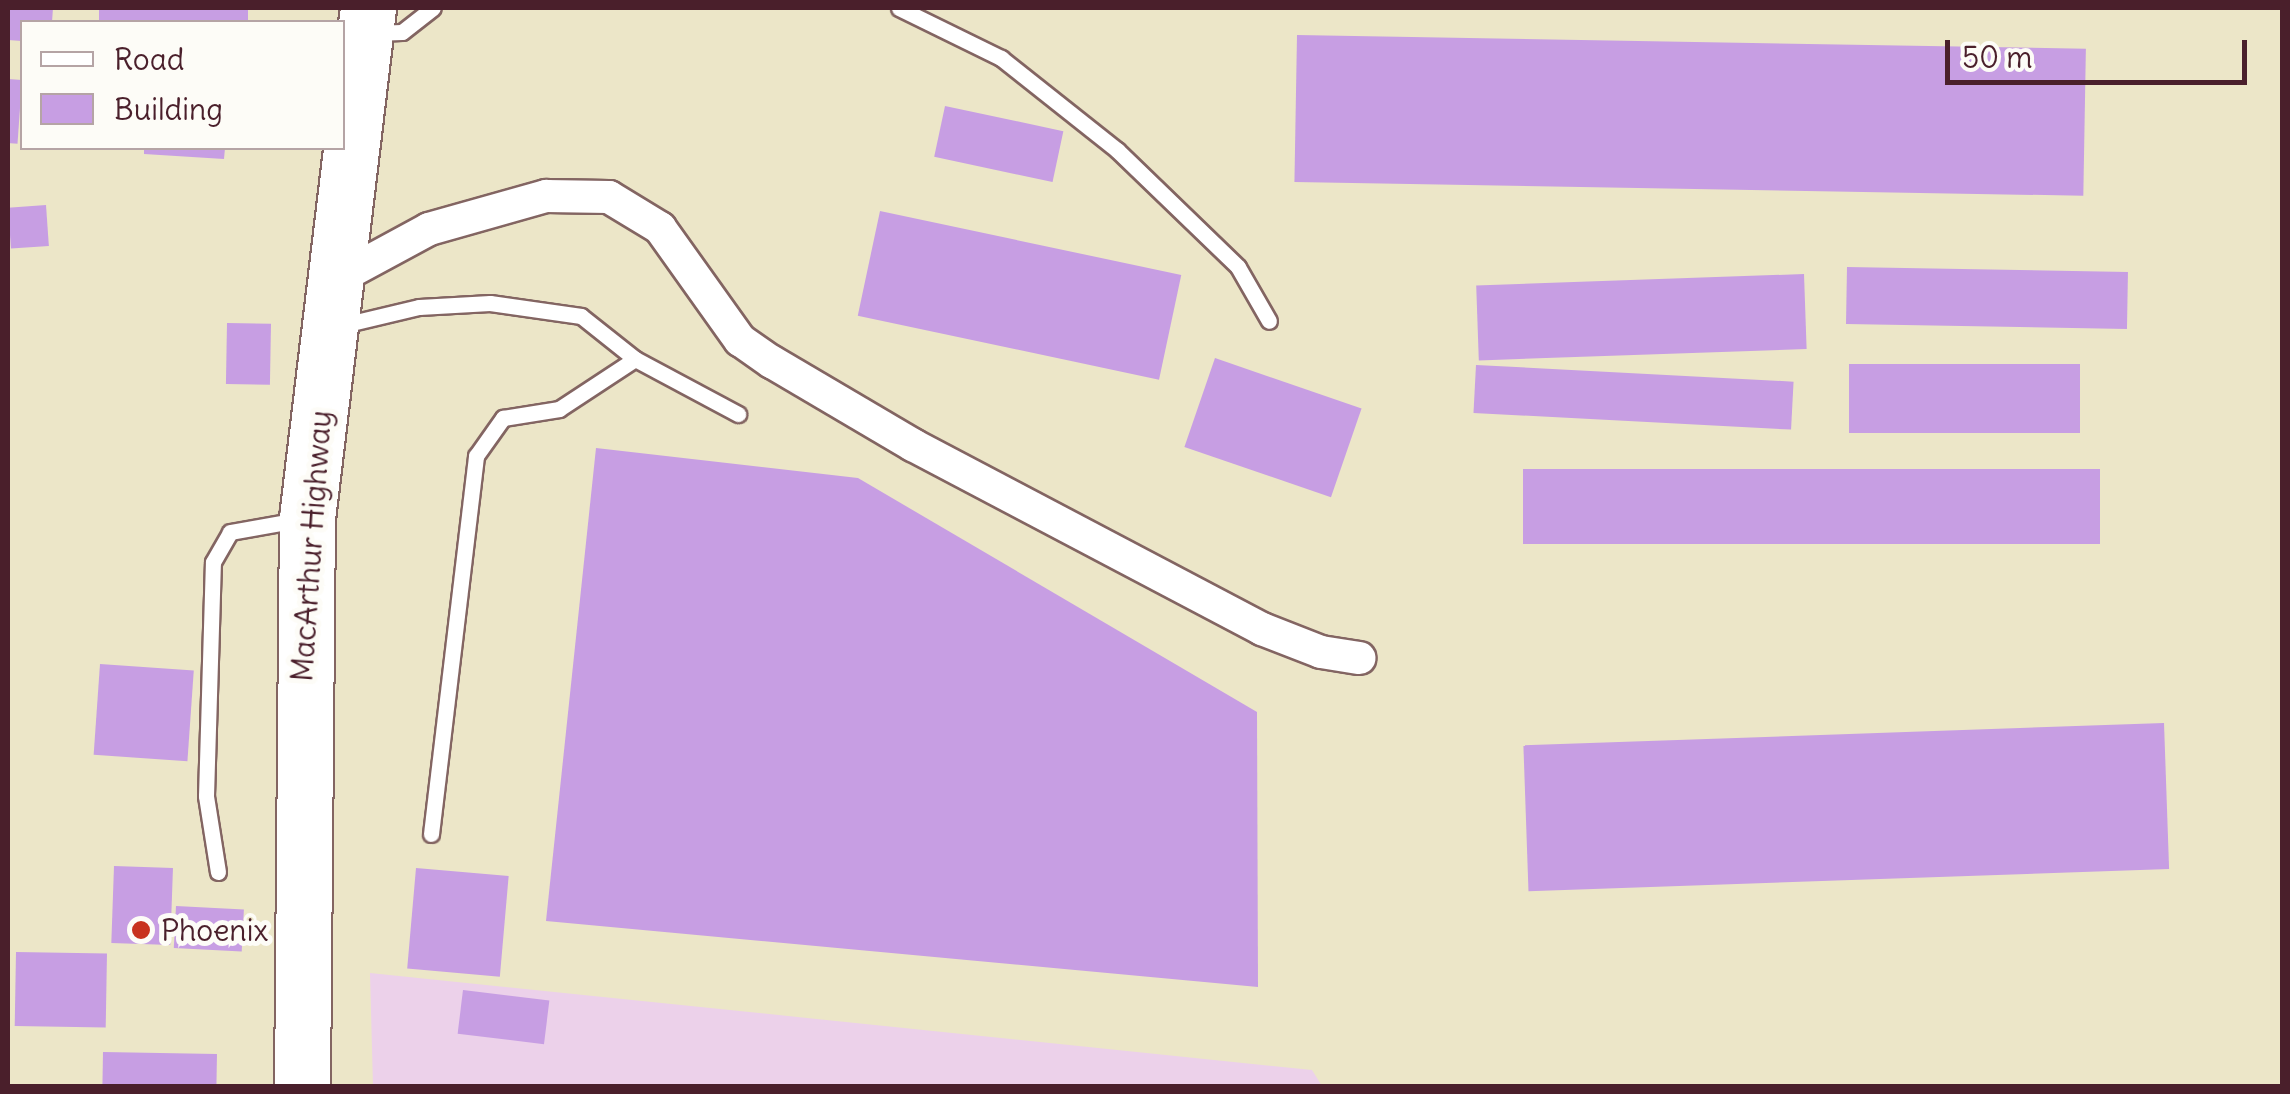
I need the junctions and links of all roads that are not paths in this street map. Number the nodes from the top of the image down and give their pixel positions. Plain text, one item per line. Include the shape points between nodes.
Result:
1 (433, 8) edge
2 (898, 8) edge
3 (364, 35) edge
4 (333, 283) junction
5 (1269, 321) dead end
6 (635, 359) junction
7 (738, 414) dead end
8 (306, 518) junction
9 (1360, 658) dead end
10 (431, 834) dead end
11 (218, 872) dead end
12 (302, 1086) edge

1 - 3 lane via 402,32
2 - 5 lane via 1000,58 1118,150 1238,267
3 - 4 highway, MacArthur Highway
4 - 6 lane via 419,307 490,303 581,316
4 - 8 highway, MacArthur Highway
4 - 9 street via 429,230 546,196 609,197 660,228 740,340 772,362 913,445 1262,628 1320,652
6 - 7 lane
6 - 10 lane via 559,409 503,418 476,456
8 - 11 lane via 230,532 213,562 206,796
8 - 12 highway, MacArthur Highway

